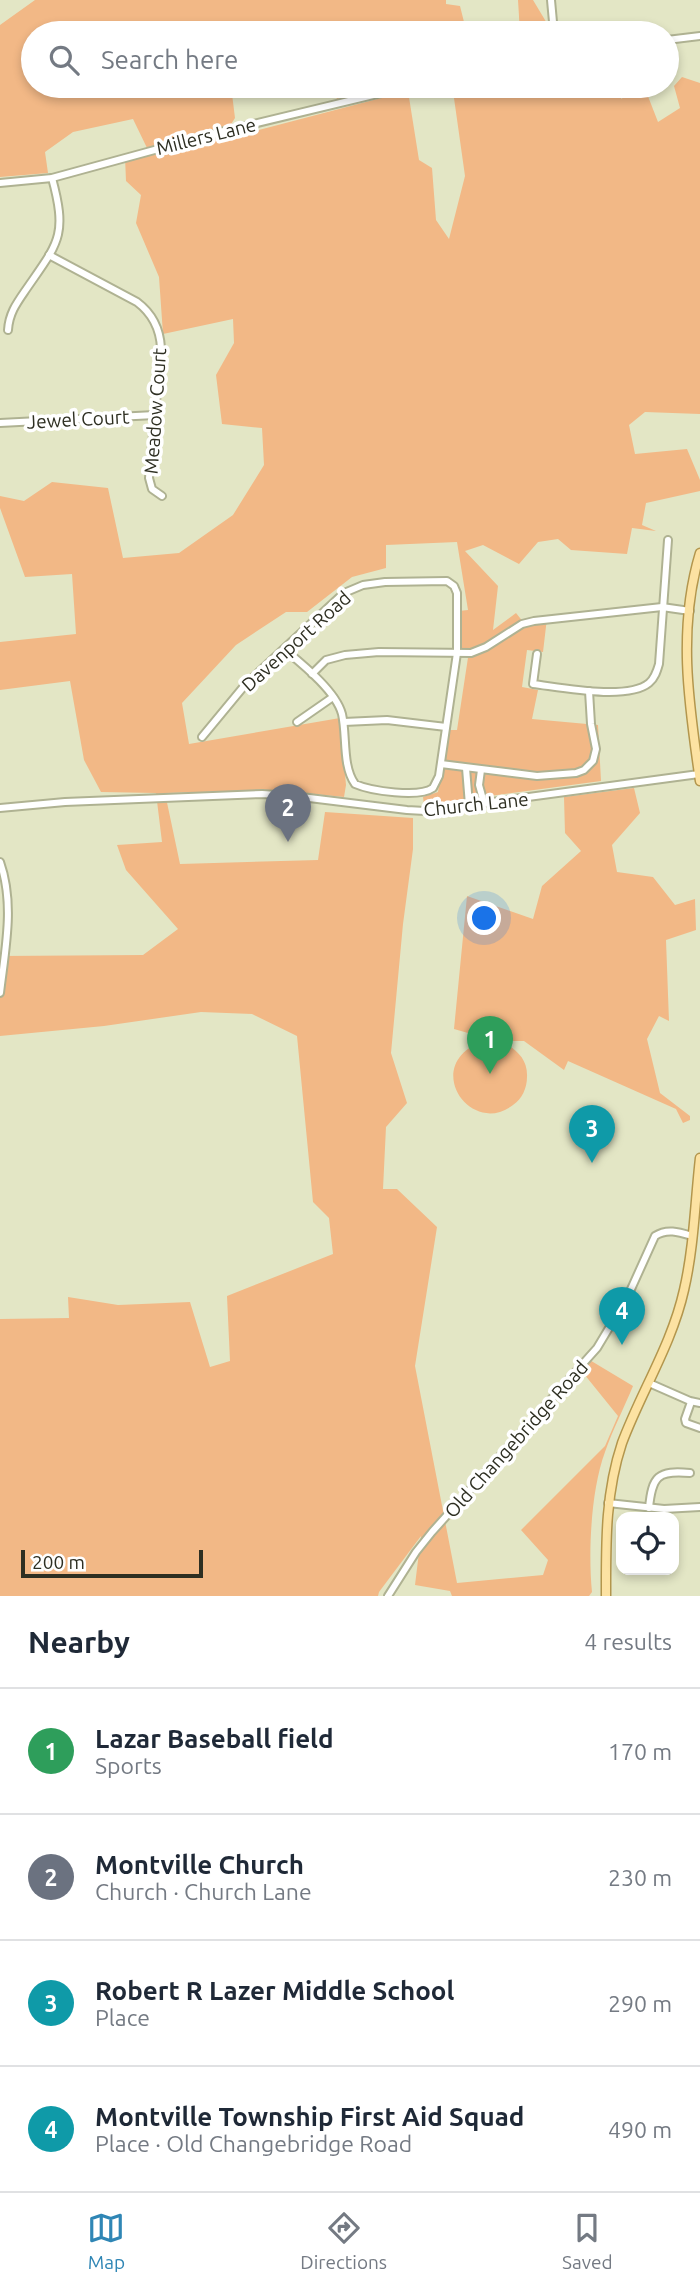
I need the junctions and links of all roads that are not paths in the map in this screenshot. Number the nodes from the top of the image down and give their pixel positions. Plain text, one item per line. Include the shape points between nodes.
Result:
1 (551, 0) edge
2 (553, 21) edge
3 (700, 36) edge
4 (679, 39) edge
5 (361, 98) edge
6 (52, 178) junction
7 (0, 183) edge
8 (50, 256) junction
9 (8, 330) dead end
10 (155, 415) junction
11 (0, 423) edge
12 (162, 496) dead end
13 (668, 540) dead end
14 (700, 553) edge
15 (662, 607) junction
16 (690, 611) junction
17 (284, 649) junction
18 (457, 653) junction
19 (537, 654) dead end
20 (312, 674) junction
21 (589, 691) junction
22 (333, 697) junction
23 (296, 722) dead end
24 (344, 722) junction
25 (446, 727) junction
26 (202, 737) dead end
27 (440, 764) junction
28 (466, 768) junction
29 (481, 770) junction
30 (699, 778) edge
31 (484, 803) junction
32 (469, 805) junction
33 (0, 808) edge
34 (0, 862) edge
35 (0, 993) edge
36 (700, 1158) edge
37 (692, 1237) junction
38 (649, 1383) junction
39 (691, 1402) junction
40 (700, 1403) edge
41 (700, 1428) edge
42 (690, 1472) dead end
43 (608, 1503) junction
44 (700, 1507) edge
45 (649, 1508) junction
46 (388, 1596) edge
47 (606, 1596) edge

1 - 2 street
3 - 4 street
5 - 6 street, Millers Lane
6 - 7 street, Millers Lane
6 - 8 street via 60,221
8 - 9 street via 15,306
8 - 10 street, Meadow Court via 138,302 152,317 161,344
10 - 11 street, Jewel Court
10 - 12 street, Meadow Court via 149,483
13 - 15 street
14 - 16 main road
15 - 16 street
15 - 18 street via 526,622 478,651
15 - 21 street via 659,664 653,679 639,688
16 - 30 main road via 686,678
17 - 18 street, Davenport Road via 351,589 437,580 451,583 457,593
17 - 20 street
17 - 26 street, Davenport Road via 245,685
18 - 20 street via 345,655 326,660
18 - 25 street, Davenport Road
19 - 21 street via 533,684
20 - 22 street
21 - 29 street via 596,749 588,768 537,776
22 - 23 street
22 - 24 street
24 - 25 street via 387,720
24 - 27 street, Davenport Road via 355,784 419,793 433,788
25 - 27 street, Davenport Road
27 - 28 street
28 - 29 street
28 - 32 street
29 - 31 street
30 - 31 street, Church Lane
31 - 32 street, Church Lane
32 - 33 street, Church Lane via 425,811 262,794
34 - 35 street via 8,918
36 - 37 main road
37 - 38 main road via 675,1322
37 - 46 street, Old Changebridge Road via 670,1231 655,1236 627,1298 597,1348 432,1532
38 - 39 street
38 - 43 main road via 622,1445
39 - 40 street
39 - 41 street via 686,1423
42 - 45 street via 667,1471 660,1476 651,1490
43 - 45 street
43 - 47 main road
44 - 45 street

